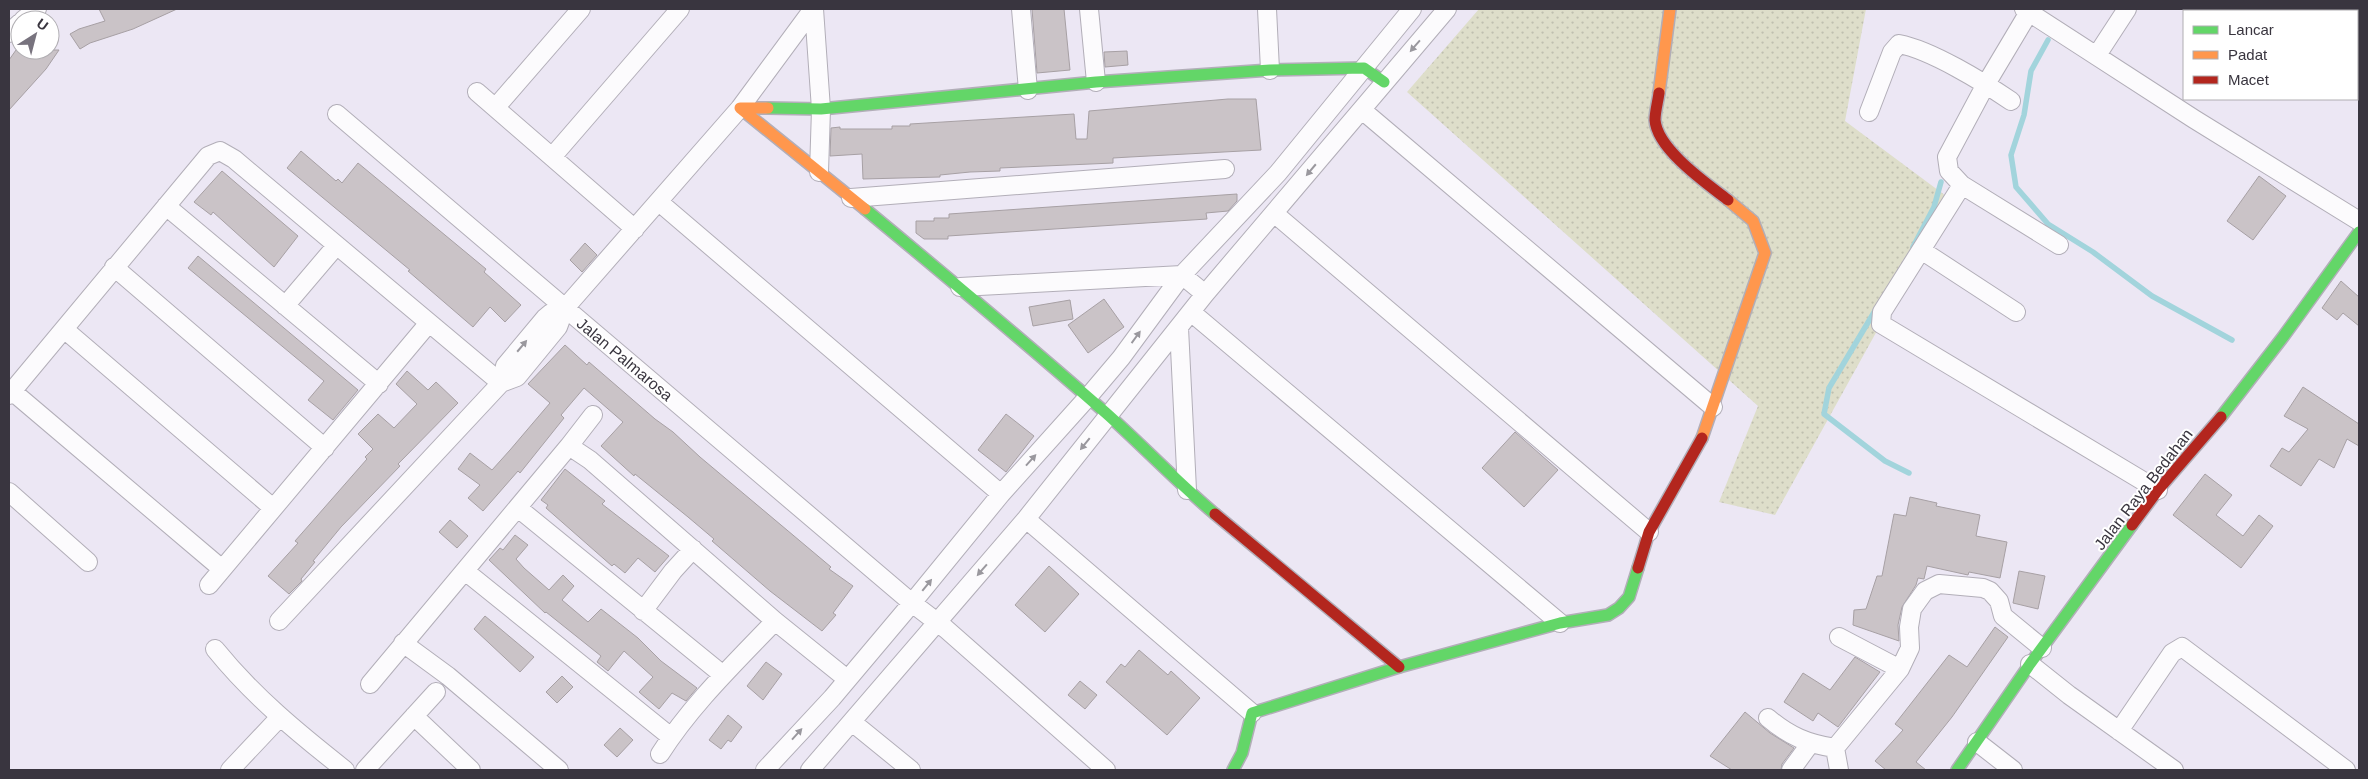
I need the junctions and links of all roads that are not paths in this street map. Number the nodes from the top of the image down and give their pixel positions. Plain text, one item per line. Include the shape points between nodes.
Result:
1 (581, 9) edge
2 (680, 9) edge
3 (813, 9) edge
4 (1021, 9) edge
5 (1088, 9) edge
6 (1267, 9) edge
7 (1412, 9) edge
8 (1447, 9) edge
9 (1670, 9) edge
10 (2127, 9) edge
11 (2026, 10) edge
12 (2097, 55) junction
13 (1364, 68) junction
14 (1270, 70) junction
15 (1096, 82) junction
16 (1384, 82) junction
17 (1986, 84) junction
18 (1028, 90) junction
19 (478, 92) dead end
20 (2011, 101) dead end
21 (496, 107) junction
22 (740, 108) junction
23 (821, 109) junction
24 (1362, 110) junction
25 (1870, 112) dead end
26 (337, 114) dead end
27 (552, 157) junction
28 (1225, 169) dead end
29 (819, 172) junction
30 (1962, 185) junction
31 (851, 198) junction
32 (659, 202) junction
33 (166, 206) junction
34 (1275, 214) junction
35 (2359, 221) edge
36 (635, 229) junction
37 (2359, 232) edge
38 (2060, 245) dead end
39 (336, 246) junction
40 (1921, 250) junction
41 (114, 267) junction
42 (1182, 275) junction
43 (960, 287) junction
44 (1205, 294) junction
45 (285, 306) junction
46 (565, 308) junction
47 (1191, 312) junction
48 (2016, 312) dead end
49 (428, 324) junction
50 (1179, 328) junction
51 (64, 329) junction
52 (501, 383) junction
53 (379, 384) junction
54 (11, 393) edge
55 (1088, 397) junction
56 (1713, 406) junction
57 (593, 415) dead end
58 (1108, 415) junction
59 (569, 446) junction
60 (325, 448) junction
61 (1187, 490) junction
62 (2158, 490) junction
63 (9, 492) edge
64 (1001, 494) junction
65 (272, 508) junction
66 (518, 508) junction
67 (1026, 519) junction
68 (1649, 532) junction
69 (693, 549) junction
70 (88, 562) dead end
71 (222, 569) junction
72 (465, 571) junction
73 (209, 585) dead end
74 (912, 603) junction
75 (642, 611) junction
76 (279, 621) dead end
77 (775, 621) junction
78 (937, 622) junction
79 (1560, 623) junction
80 (1839, 637) dead end
81 (403, 643) junction
82 (2042, 648) junction
83 (215, 649) dead end
84 (2030, 664) junction
85 (1399, 667) junction
86 (1900, 669) junction
87 (723, 676) junction
88 (847, 679) junction
89 (370, 684) dead end
90 (436, 692) dead end
91 (1252, 713) junction
92 (414, 716) junction
93 (279, 718) junction
94 (1768, 718) dead end
95 (852, 722) junction
96 (2119, 731) junction
97 (671, 737) junction
98 (1977, 742) junction
99 (1810, 744) junction
100 (1835, 748) junction
101 (660, 754) dead end
102 (461, 767) edge
103 (230, 770) edge
104 (345, 770) edge
105 (366, 770) edge
106 (559, 770) edge
107 (765, 770) edge
108 (810, 770) edge
109 (911, 770) edge
110 (1106, 770) edge
111 (1233, 770) edge
112 (1791, 770) edge
113 (1839, 770) edge
114 (1957, 770) edge
115 (2013, 770) edge
116 (2174, 770) edge
117 (2346, 770) edge

1 - 21 street
2 - 27 street
3 - 22 street
3 - 23 street
4 - 18 street
5 - 15 street
6 - 14 street
7 - 13 street
8 -> 16 street
9 - 56 street via 1655,121 1665,144 1682,163 1753,221 1765,253
10 - 12 street
11 - 12 street
11 - 17 street
12 - 35 street
13 - 14 street
13 - 16 street
13 - 42 street via 1278,173
14 - 15 street
15 - 18 street
16 - 24 street
17 - 20 street
17 - 25 street via 1912,46 1899,44 1892,52
17 - 30 street via 1947,157 1949,171
18 - 23 street
19 - 21 street
21 - 27 street
22 - 23 street
22 - 29 street
22 - 32 street
23 - 29 street
24 -> 34 street
24 - 56 street
26 - 46 street, Jalan Palmarosa
27 - 36 street
28 - 31 street
29 - 31 street
30 - 38 street
30 - 40 street
31 - 43 street
32 - 36 street
32 - 64 street
33 - 39 street via 208,156 220,151 234,159
33 - 41 street
33 - 45 street
34 - 44 street
34 - 68 street
36 - 46 street
37 - 62 street, Jalan Raya Bedahan via 2283,337
39 - 45 street
39 - 49 street
40 - 48 street
40 - 62 street via 1882,312 1881,324
41 - 51 street
41 - 60 street
42 - 43 street
42 - 44 street
55 -> 42 street
43 - 55 street
44 - 47 street
45 - 53 street
46 - 52 street via 545,318 505,366
46 - 74 street, Jalan Palmarosa
47 - 50 street
47 - 79 street
49 - 52 street
49 - 53 street
50 - 58 street
50 - 61 street
51 - 54 street
51 - 65 street
52 - 76 street
53 - 60 street
54 - 71 street
55 - 58 street
64 -> 55 street
56 - 68 street via 1700,445
57 - 59 street
58 - 61 street
58 -> 67 street
59 - 66 street
59 - 69 street via 590,460
60 - 65 street
61 - 85 street
62 - 82 street, Jalan Raya Bedahan
63 - 70 street
74 -> 64 street
65 - 71 street
66 - 72 street
66 - 75 street
67 -> 78 street
67 - 91 street
68 - 79 street via 1629,597 1619,608 1608,615
69 - 75 street
69 - 77 street
71 - 73 street
72 - 81 street
72 - 97 street
74 - 78 street, Jalan Palmarosa
74 - 88 street
75 - 87 street
77 - 87 street
77 - 88 street
78 - 95 street
78 - 110 street, Jalan Palmarosa
79 - 85 street
80 - 86 street
81 - 89 street
81 - 106 street via 448,676
82 - 84 street, Jalan Raya Bedahan
82 - 86 street via 2003,616 1999,600 1990,591 1939,584 1925,592 1912,609 1910,648
83 - 93 street
84 - 96 street
84 - 98 street, Jalan Raya Bedahan
85 - 91 street
86 - 100 street
87 - 97 street
107 -> 88 street
90 - 92 street
91 - 111 street via 1242,753
92 - 102 street
92 - 105 street
93 - 103 street
93 - 104 street
94 - 99 street
95 - 108 street
95 - 109 street
96 - 116 street
96 - 117 street via 2172,653 2182,647
97 - 101 street
98 - 114 street, Jalan Raya Bedahan
98 - 115 street
99 - 100 street
99 - 112 street
100 - 113 street

